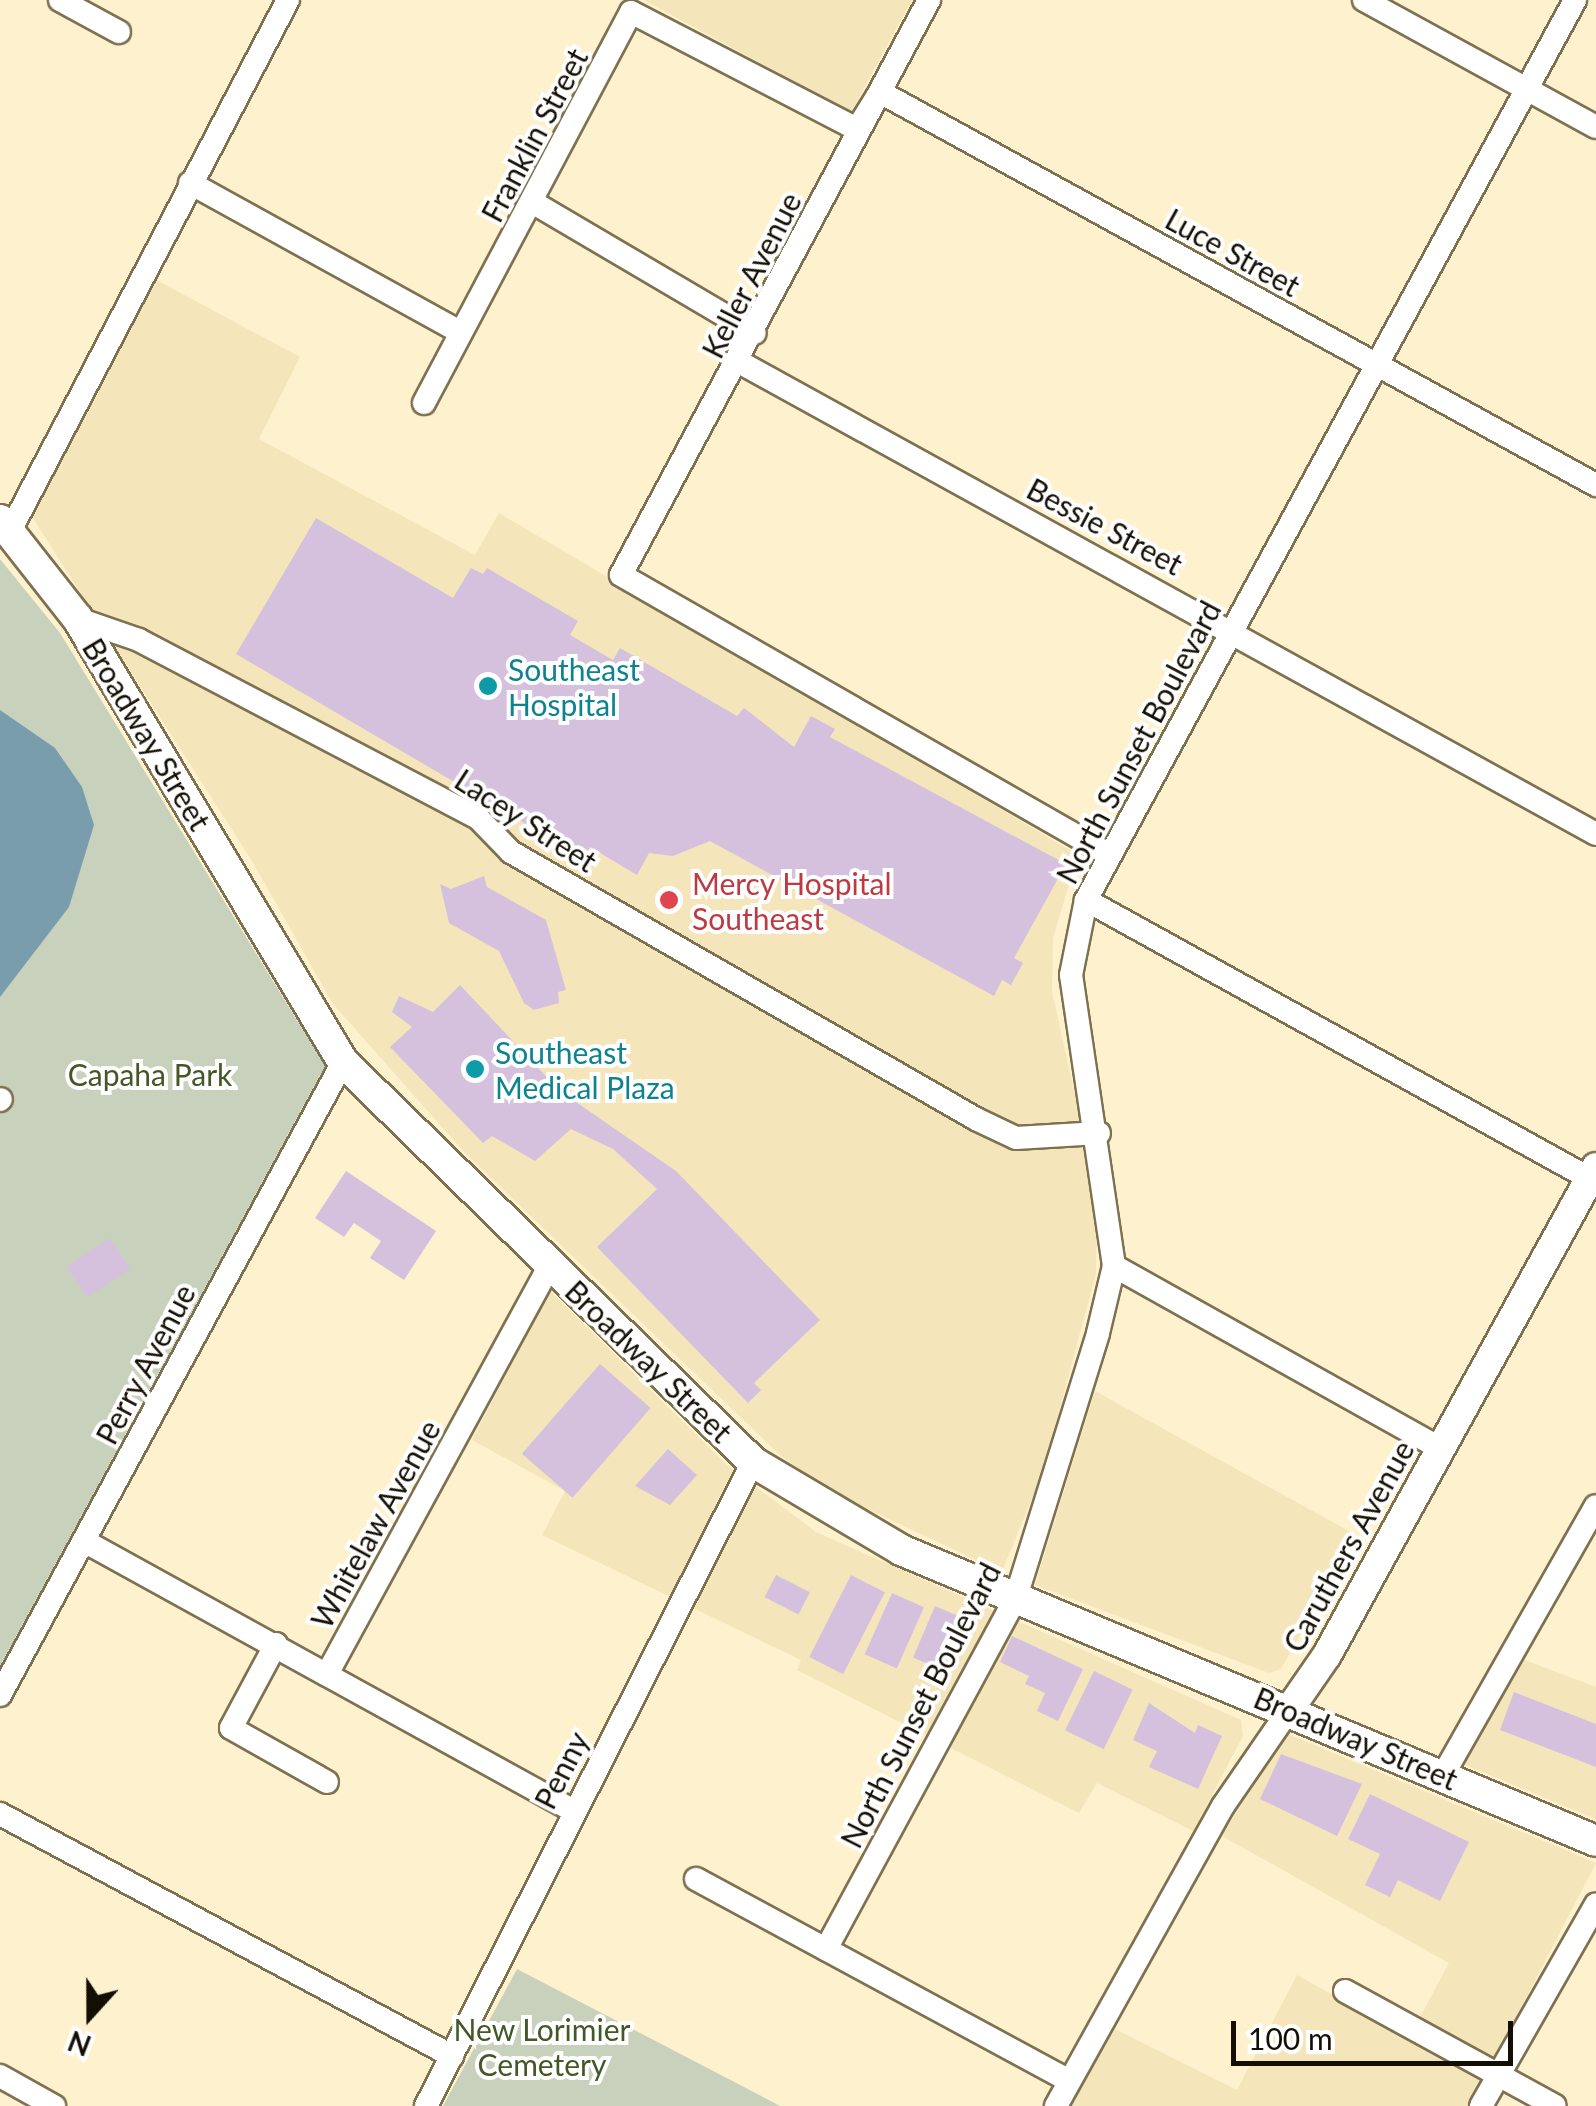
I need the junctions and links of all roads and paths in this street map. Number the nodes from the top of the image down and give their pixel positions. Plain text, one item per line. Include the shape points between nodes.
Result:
1 (60, 0) edge
2 (288, 0) edge
3 (929, 0) edge
4 (1364, 0) edge
5 (1575, 0) edge
6 (118, 32) dead end
7 (1528, 90) junction
8 (880, 92) junction
9 (1596, 127) edge
10 (190, 183) junction
11 (534, 203) junction
12 (460, 332) junction
13 (755, 333) junction
14 (1372, 362) junction
15 (741, 363) junction
16 (424, 403) dead end
17 (1596, 485) edge
18 (5, 525) edge
19 (78, 619) junction
20 (1232, 629) junction
21 (1596, 834) edge
22 (1110, 855) junction
23 (1086, 900) junction
24 (343, 1062) junction
25 (1099, 1133) junction
26 (1594, 1176) edge
27 (551, 1264) junction
28 (1114, 1266) junction
29 (1440, 1448) junction
30 (753, 1462) junction
31 (1596, 1506) edge
32 (84, 1541) junction
33 (1016, 1597) junction
34 (276, 1644) junction
35 (327, 1674) junction
36 (0, 1695) edge
37 (1288, 1710) junction
38 (1443, 1775) junction
39 (326, 1782) dead end
40 (574, 1811) junction
41 (0, 1814) edge
42 (1596, 1841) edge
43 (696, 1879) dead end
44 (1596, 1904) edge
45 (826, 1949) junction
46 (1345, 1991) dead end
47 (452, 2056) junction
48 (1497, 2075) junction
49 (0, 2076) edge
50 (1069, 2082) junction
51 (54, 2106) edge
52 (426, 2106) edge
53 (1056, 2106) edge
54 (1481, 2106) edge
55 (1555, 2106) edge

1 - 6 street
2 - 10 street
3 - 8 street, Keller Avenue
4 - 7 street
5 - 7 street, North Sunset Boulevard
7 - 9 street
7 - 14 street, North Sunset Boulevard
8 - 11 street, Franklin Street via 858,130 631,12
8 - 13 street, Keller Avenue
8 - 14 street, Luce Street
10 - 12 street
10 - 18 street
11 - 12 street, Franklin Street
11 - 13 street
12 - 16 street, Franklin Street
13 - 15 street, Keller Avenue
14 - 17 street, Luce Street
14 - 20 street, North Sunset Boulevard
15 - 20 street, Bessie Street
15 - 22 street, Keller Avenue via 621,575
18 - 19 main road, Broadway Street
19 - 24 main road, Broadway Street
19 - 25 street, Lacey Street via 139,640 478,818 511,852 976,1119 1016,1138
20 - 21 street, Bessie Street
20 - 22 street, North Sunset Boulevard
22 - 23 street, North Sunset Boulevard
23 - 25 street, North Sunset Boulevard via 1070,975
23 - 26 street
24 - 27 main road, Broadway Street
24 - 32 street, Perry Avenue
25 - 28 street, North Sunset Boulevard
26 - 29 street, Caruthers Avenue
27 - 30 main road, Broadway Street
27 - 35 street, Whitelaw Avenue
28 - 29 street
28 - 33 street, North Sunset Boulevard
29 - 37 street, Caruthers Avenue via 1328,1655
30 - 33 main road, Broadway Street via 851,1526
30 - 40 street, Penny
31 - 38 street
32 - 34 street, Whitelaw Avenue
32 - 36 street, Perry Avenue
33 - 37 main road, Broadway Street
33 - 45 street, North Sunset Boulevard
34 - 35 street, Whitelaw Avenue
34 - 39 street via 231,1728
35 - 40 street
37 - 38 main road, Broadway Street
37 - 50 street, Caruthers Avenue via 1223,1806
38 - 42 main road, Broadway Street
40 - 47 street, Penny
41 - 47 street
43 - 45 street
44 - 48 street
45 - 50 street
46 - 48 street
47 - 52 street, Penny
48 - 54 street
48 - 55 street
49 - 51 street
50 - 53 street, Caruthers Avenue

